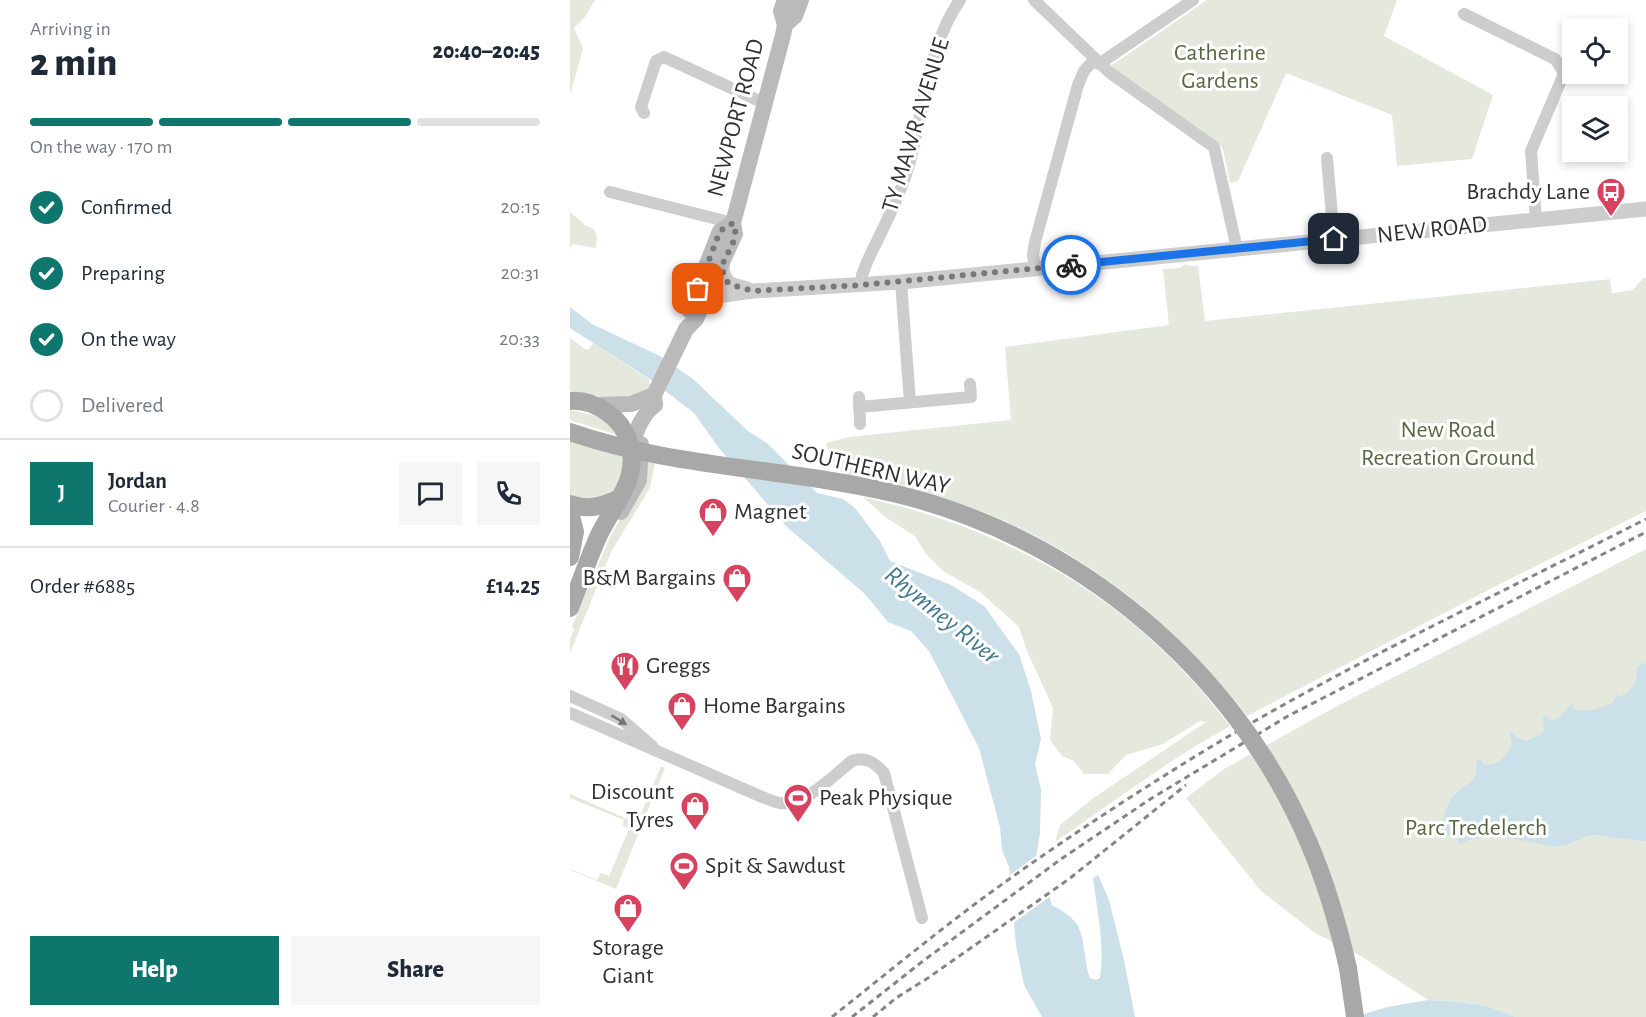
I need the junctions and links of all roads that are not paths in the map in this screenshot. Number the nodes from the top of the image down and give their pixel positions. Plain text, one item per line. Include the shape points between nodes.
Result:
1 (785, 0) edge
2 (801, 0) edge
3 (960, 0) edge
4 (1034, 0) edge
5 (1194, 0) edge
6 (1464, 14) dead end
7 (785, 25) junction
8 (1097, 62) junction
9 (766, 104) junction
10 (644, 113) dead end
11 (1328, 158) dead end
12 (610, 192) dead end
13 (1646, 208) edge
14 (1536, 220) junction
15 (733, 223) junction
16 (1334, 239) junction
17 (1237, 249) junction
18 (722, 265) junction
19 (1035, 269) junction
20 (901, 282) junction
21 (862, 285) junction
22 (753, 291) junction
23 (705, 301) junction
24 (683, 336) junction
25 (970, 384) dead end
26 (655, 400) junction
27 (570, 401) edge
28 (910, 402) junction
29 (598, 405) junction
30 (860, 424) dead end
31 (570, 432) edge
32 (630, 447) junction
33 (618, 499) junction
34 (570, 504) edge
35 (570, 512) edge
36 (593, 549) junction
37 (570, 556) edge
38 (570, 608) edge
39 (570, 696) edge
40 (570, 713) edge
41 (662, 754) junction
42 (922, 918) dead end
43 (1355, 1017) edge

1 - 7 main road, NEWPORT ROAD via 781,11
2 - 7 main road, NEWPORT ROAD via 795,16
3 - 21 street, TY MAWR AVENUE via 937,50 904,180 867,262
4 - 8 street
5 - 8 street
6 - 14 street via 1555,59 1563,71 1531,151
7 - 9 main road, NEWPORT ROAD
8 - 17 street via 1214,147
8 - 19 street via 1084,71 1077,85 1035,242
9 - 10 street via 664,57 656,61 641,107
9 - 15 main road, NEWPORT ROAD
11 - 16 street
12 - 15 street
13 - 14 street, NEW ROAD
14 - 16 street, NEW ROAD
15 - 18 main road, NEWPORT ROAD via 735,234
15 - 24 main road, NEWPORT ROAD via 720,231
16 - 17 street, NEW ROAD
17 - 19 street, NEW ROAD
18 - 22 street, NEW ROAD via 729,284
18 - 23 main road, NEWPORT ROAD
19 - 20 street, NEW ROAD
20 - 21 street, NEW ROAD
20 - 28 street
21 - 22 street, NEW ROAD
22 - 23 street, NEW ROAD
23 - 24 main road, NEWPORT ROAD
24 - 26 main road, NEWPORT ROAD
25 - 28 street via 971,397
26 - 29 main road
26 - 32 main road, NEWPORT ROAD
26 - 36 main road via 656,412 640,448 637,485 604,544
27 - 29 main road
28 - 30 street via 859,402
29 - 32 main road via 624,427
31 - 43 main road, SOUTHERN WAY, bridge via 649,452 832,481 918,500 1015,537 1068,566 1124,604 1206,680 1245,729 1280,784 1307,839 1330,900 1348,968
32 - 33 main road via 629,478
33 - 34 main road via 603,507
33 - 36 main road
35 - 37 main road via 575,532
36 - 38 main road
39 -> 41 street via 621,719
40 - 41 street
41 - 42 street via 780,803 802,800 852,761 868,760 884,773

